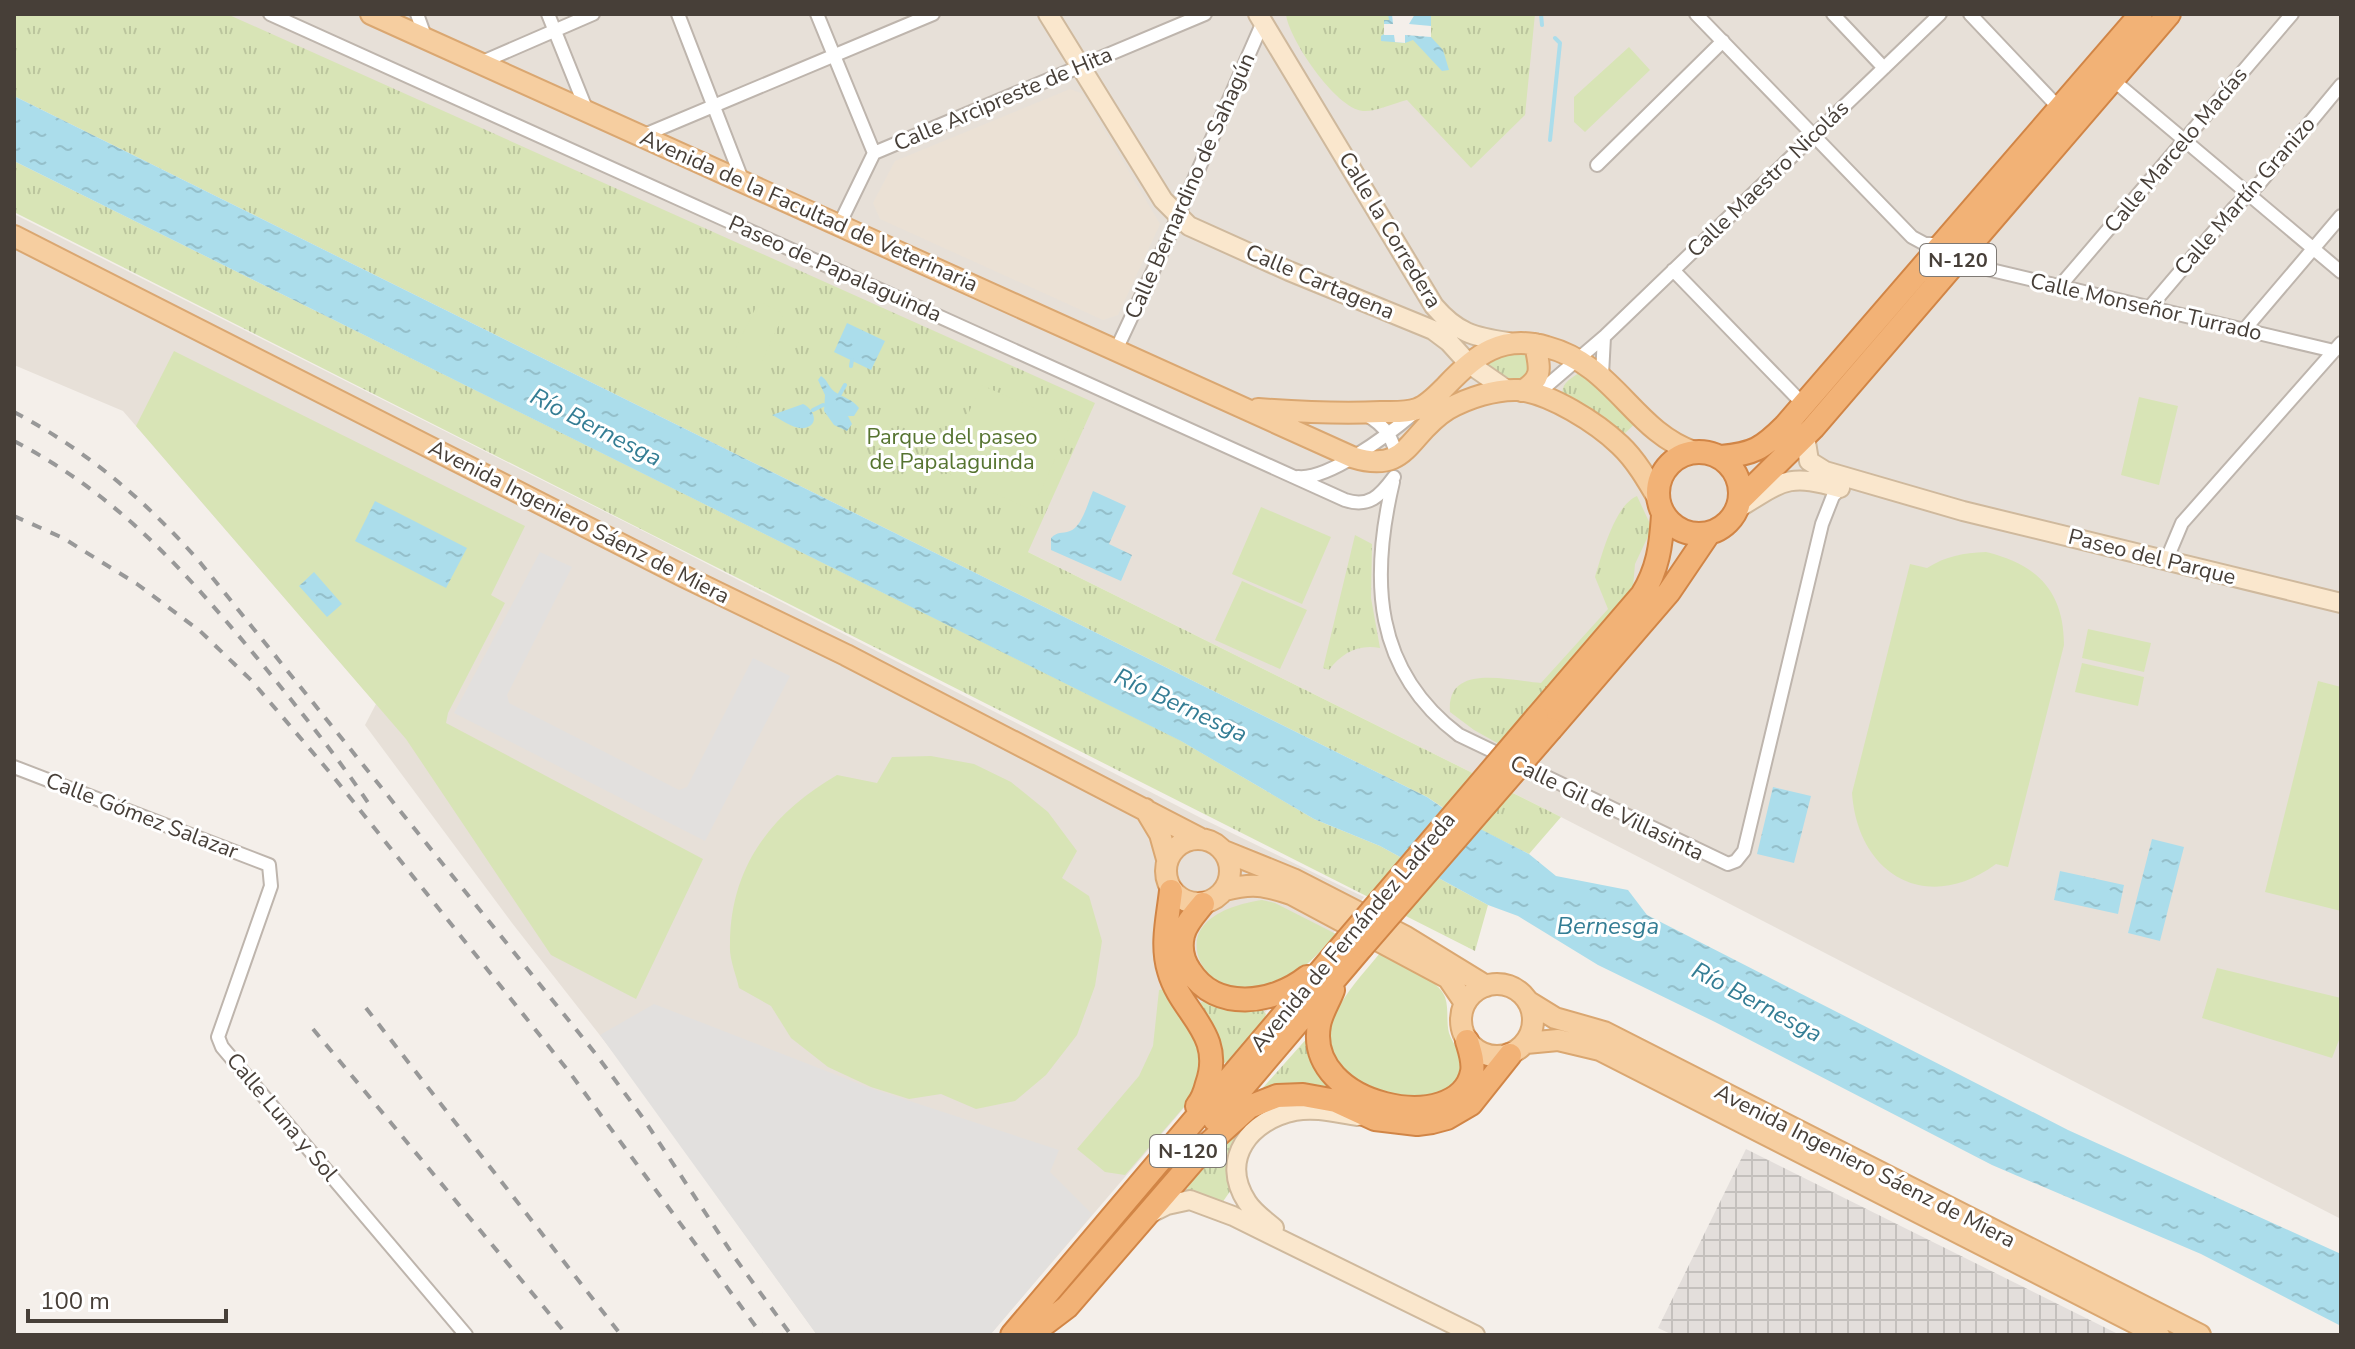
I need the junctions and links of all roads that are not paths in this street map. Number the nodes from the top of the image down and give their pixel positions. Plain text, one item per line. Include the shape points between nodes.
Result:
1 (270, 14) edge
2 (371, 14) edge
3 (417, 14) edge
4 (548, 14) edge
5 (593, 14) edge
6 (678, 14) edge
7 (817, 14) edge
8 (933, 14) edge
9 (1048, 14) edge
10 (1205, 14) edge
11 (1696, 14) edge
12 (1833, 14) edge
13 (1940, 14) edge
14 (1970, 14) edge
15 (2141, 14) edge
16 (2169, 14) edge
17 (2292, 14) edge
18 (1261, 18) edge
19 (554, 30) junction
20 (426, 39) junction
21 (1723, 41) junction
22 (834, 56) junction
23 (480, 63) junction
24 (1080, 66) junction
25 (1884, 68) junction
26 (2113, 80) junction
27 (2341, 85) edge
28 (714, 106) junction
29 (2060, 109) junction
30 (587, 111) junction
31 (1813, 135) junction
32 (642, 136) junction
33 (2184, 141) junction
34 (874, 153) junction
35 (1597, 165) dead end
36 (743, 182) junction
37 (2248, 194) junction
38 (1178, 216) junction
39 (2341, 216) edge
40 (839, 225) junction
41 (14, 236) edge
42 (2313, 247) junction
43 (1951, 251) junction
44 (1673, 270) junction
45 (2341, 272) edge
46 (2060, 286) junction
47 (1434, 306) junction
48 (2150, 307) junction
49 (1418, 323) junction
50 (2244, 330) junction
51 (1600, 340) junction
52 (1508, 342) junction
53 (1535, 344) junction
54 (2337, 347) edge
55 (1116, 350) junction
56 (1463, 359) junction
57 (1580, 359) junction
58 (1602, 375) junction
59 (1522, 392) junction
60 (1804, 405) junction
61 (1246, 408) junction
62 (1419, 409) junction
63 (1362, 413) junction
64 (1387, 432) junction
65 (1805, 436) junction
66 (1694, 452) junction
67 (1352, 457) junction
68 (1721, 457) junction
69 (1395, 467) junction
70 (1295, 477) junction
71 (1839, 488) junction
72 (1919, 498) junction
73 (1738, 505) junction
74 (1661, 508) junction
75 (1963, 511) junction
76 (1709, 533) junction
77 (2166, 561) junction
78 (2341, 603) edge
79 (1544, 723) junction
80 (14, 767) edge
81 (1145, 809) junction
82 (1199, 838) junction
83 (1224, 851) junction
84 (1167, 859) junction
85 (269, 865) joint
86 (1225, 890) junction
87 (1171, 891) junction
88 (1203, 904) junction
89 (1336, 965) junction
90 (1486, 986) junction
91 (1529, 1002) junction
92 (1465, 1003) junction
93 (1467, 1041) junction
94 (1518, 1049) junction
95 (1375, 1119) junction
96 (1239, 1184) junction
97 (1125, 1203) junction
98 (1213, 1209) junction
99 (1144, 1217) junction
100 (1298, 1248) junction
101 (1026, 1334) edge
102 (466, 1335) edge
103 (1475, 1335) edge
104 (2159, 1335) edge
105 (2200, 1335) edge

1 - 70 street, Paseo de Papalaguinda
2 - 20 main road, Avenida de la Facultad de Veterinaria
3 - 20 street
4 - 19 street
5 - 19 street
6 - 28 street
7 - 22 street
8 - 22 street
9 - 24 street
10 - 24 street, Calle Arcipreste de Hita
11 - 21 street, Calle Monseñor Turrado
12 - 25 street
13 - 25 street, Calle Maestro Nicolás
14 - 29 street
15 - 29 highway, N-120
16 - 26 highway, N-120
17 - 33 street, Calle Marcelo Macías
18 - 38 street, Calle Bernardino de Sahagún
18 - 47 street, Calle la Corredera
19 - 23 street
19 - 30 street
20 - 23 main road, Avenida de la Facultad de Veterinaria
21 - 31 street, Calle Monseñor Turrado
21 - 35 street
22 - 28 street
22 - 34 street
23 - 30 main road, Avenida de la Facultad de Veterinaria
24 - 34 street, Calle Arcipreste de Hita
24 - 38 street
25 - 31 street, Calle Maestro Nicolás
26 - 33 street
26 - 43 highway, N-120
27 - 37 street, Calle Martín Granizo
28 - 32 street
28 - 36 street
29 - 43 highway, N-120
30 - 32 main road, Avenida de la Facultad de Veterinaria
31 - 43 street, Calle Monseñor Turrado via 1912,237
31 - 44 street, Calle Maestro Nicolás
32 - 36 main road, Avenida de la Facultad de Veterinaria
33 - 37 street
33 - 46 street, Calle Marcelo Macías
34 - 40 street, Calle Arcipreste de Hita
36 - 40 main road, Avenida de la Facultad de Veterinaria
37 - 42 street
37 - 48 street, Calle Martín Granizo
38 - 49 street, Calle Cartagena via 1189,226 1289,271
38 - 55 street, Calle Bernardino de Sahagún
39 - 42 street
40 - 55 main road, Avenida de la Facultad de Veterinaria
41 - 81 main road, Avenida Ingeniero Sáenz de Miera
42 - 45 street
42 - 50 street
43 - 46 street, Calle Monseñor Turrado via 1970,265
43 - 60 highway, N-120
43 - 65 highway, N-120
44 - 51 street, Calle Maestro Nicolás
44 - 60 street
46 - 48 street, Calle Monseñor Turrado
47 - 49 street
47 - 52 street, Calle la Corredera via 1458,329
48 - 50 street, Calle Monseñor Turrado
49 - 56 street, Calle Cartagena via 1449,342
50 - 54 street, Calle Monseñor Turrado
51 - 57 street, Calle Maestro Nicolás
51 - 58 street
52 - 53 main road, Calle la Corredera
52 - 56 main road
53 - 57 main road, Calle la Corredera
53 - 59 main road via 1538,378
54 - 77 street via 2182,523
55 - 61 main road, Avenida de la Facultad de Veterinaria
56 - 59 street, Calle Cartagena
56 - 62 main road via 1440,392
57 - 58 main road, Calle la Corredera
57 - 59 street, Calle Maestro Nicolás
58 - 66 main road, Calle la Corredera via 1653,428
59 - 69 main road via 1474,398 1451,408 1436,417
59 - 74 main road via 1564,406 1621,445
60 - 68 highway, N-120 via 1761,449
61 - 63 main road, Avenida de la Facultad de Veterinaria
61 - 67 main road, Avenida de la Facultad de Veterinaria
62 - 63 main road, Avenida de la Facultad de Veterinaria
62 - 64 street
63 - 64 street
64 - 67 street
64 - 69 street via 1394,443
65 - 72 street, Paseo del Parque via 1809,461 1816,467
65 - 73 highway, N-120
66 - 68 highway, N-120
66 - 74 highway, N-120 via 1666,468 1659,480
67 - 69 main road, Avenida de la Facultad de Veterinaria
67 - 70 street via 1325,473
68 - 73 highway via 1737,477
69 - 70 street, Paseo de Papalaguinda via 1383,491 1357,504
69 - 71 street, Calle Gil de Villasinta via 1383,522 1382,610 1391,650 1426,707 1459,735 1728,864 1744,851 1822,524
71 - 72 street via 1856,483
71 - 73 street, Paseo del Parque via 1786,480
71 - 75 street, Paseo del Parque
72 - 75 street, Paseo del Parque
73 - 76 highway, N-120 via 1721,529
74 - 76 highway via 1685,531
74 - 79 highway, Avenida de Fernández Ladreda / N-120 via 1661,552 1651,580
75 - 77 street, Paseo del Parque
76 - 79 highway, Avenida de Fernández Ladreda / N-120 via 1669,592
77 - 78 street, Paseo del Parque
79 - 89 highway, Avenida de Fernández Ladreda / N-120, bridge
80 - 85 street, Calle Gómez Salazar
81 - 82 main road, Avenida Ingeniero Sáenz de Miera
81 - 84 main road
82 - 83 main road
82 - 84 main road via 1183,842
83 - 86 main road via 1231,870
83 - 90 main road via 1322,893
84 - 87 main road
85 - 102 street, Calle Luna y Sol via 271,886 218,1037 222,1047
86 - 88 main road
86 - 92 main road via 1265,885 1291,894 1448,978
87 - 88 main road
87 - 97 highway via 1168,968 1211,1046 1213,1068 1202,1100
88 - 89 highway via 1189,921 1182,951 1192,975 1221,996 1264,998
89 - 93 highway via 1318,1041 1331,1074 1352,1091 1402,1107 1443,1104 1462,1092 1472,1074
89 - 97 highway, Avenida de Fernández Ladreda / N-120
89 - 101 highway, Avenida de Fernández Ladreda / N-120
90 - 91 main road via 1508,985
90 - 92 main road
91 - 94 main road via 1534,1027
91 - 105 main road, Avenida Ingeniero Sáenz de Miera via 1555,1018 1604,1032
92 - 93 main road via 1460,1020
93 - 94 main road via 1496,1057
94 - 95 highway via 1481,1095 1447,1118 1417,1124
94 - 104 main road, Avenida Ingeniero Sáenz de Miera via 1558,1040 1600,1050
95 - 96 street via 1310,1109 1278,1116 1251,1134 1239,1151
95 - 99 highway via 1336,1101 1303,1095 1256,1103 1224,1128
96 - 98 street via 1224,1206
96 - 100 street via 1256,1214
97 - 101 highway, Avenida de Fernández Ladreda / N-120
98 - 99 street via 1190,1200
98 - 100 street
99 - 101 highway via 1067,1307
100 - 103 street

